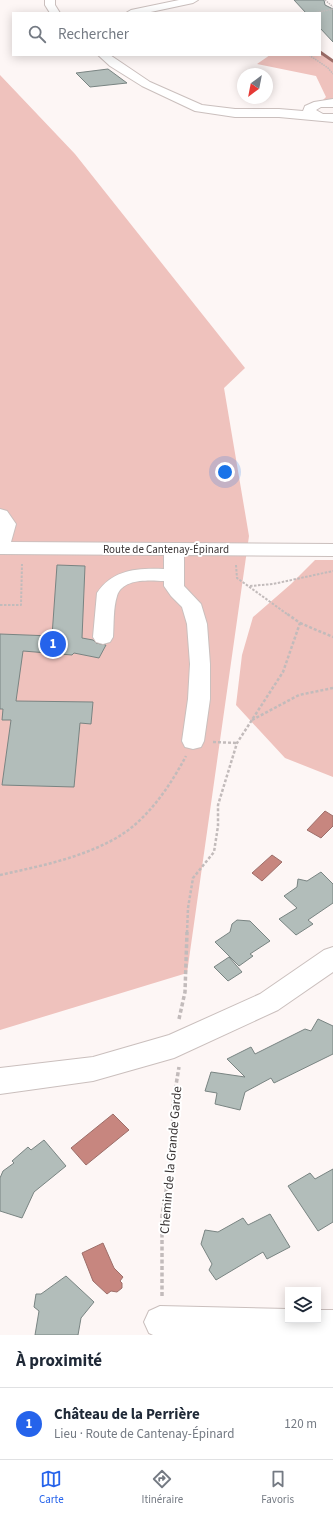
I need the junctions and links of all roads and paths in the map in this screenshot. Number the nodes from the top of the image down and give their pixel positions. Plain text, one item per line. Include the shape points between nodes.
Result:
1 (50, 0) edge
2 (193, 0) edge
3 (325, 0) edge
4 (333, 8) edge
5 (54, 12) edge
6 (136, 12) edge
7 (318, 12) edge
8 (104, 56) edge
9 (310, 56) edge
10 (333, 74) edge
11 (333, 103) edge
12 (313, 111) junction
13 (333, 118) edge
14 (0, 515) edge
15 (0, 548) edge
16 (174, 549) junction
17 (333, 550) edge
18 (22, 560) dead end
19 (333, 571) edge
20 (174, 575) junction
21 (250, 586) dead end
22 (0, 605) edge
23 (300, 623) dead end
24 (103, 637) dead end
25 (333, 637) edge
26 (333, 688) edge
27 (251, 721) dead end
28 (193, 741) junction
29 (237, 743) dead end
30 (0, 875) edge
31 (333, 958) edge
32 (174, 1046) junction
33 (0, 1081) edge
34 (160, 1322) joint
35 (333, 1326) edge

1 - 5 street
2 - 6 street
3 - 4 path
4 - 7 path
8 - 12 street via 146,84 199,108 235,113
9 - 10 path
11 - 12 street via 318,104
12 - 13 street
14 - 15 street via 7,524
15 - 16 street, Route de Cantenay-Épinard
16 - 17 street, Route de Cantenay-Épinard
16 - 20 street
18 - 22 path via 21,605
19 - 21 path via 273,584
20 - 24 street via 142,574 120,580 107,593
20 - 28 street via 174,586 191,604 197,624 199,699
23 - 25 path
26 - 27 path via 299,695
28 - 29 path
28 - 30 path via 163,792 122,835 88,852
31 - 32 street via 269,1002
32 - 33 street via 93,1069
32 - 34 path, Chemin de la Grande Garde via 180,1069 173,1104 172,1155 162,1216
34 - 35 street

